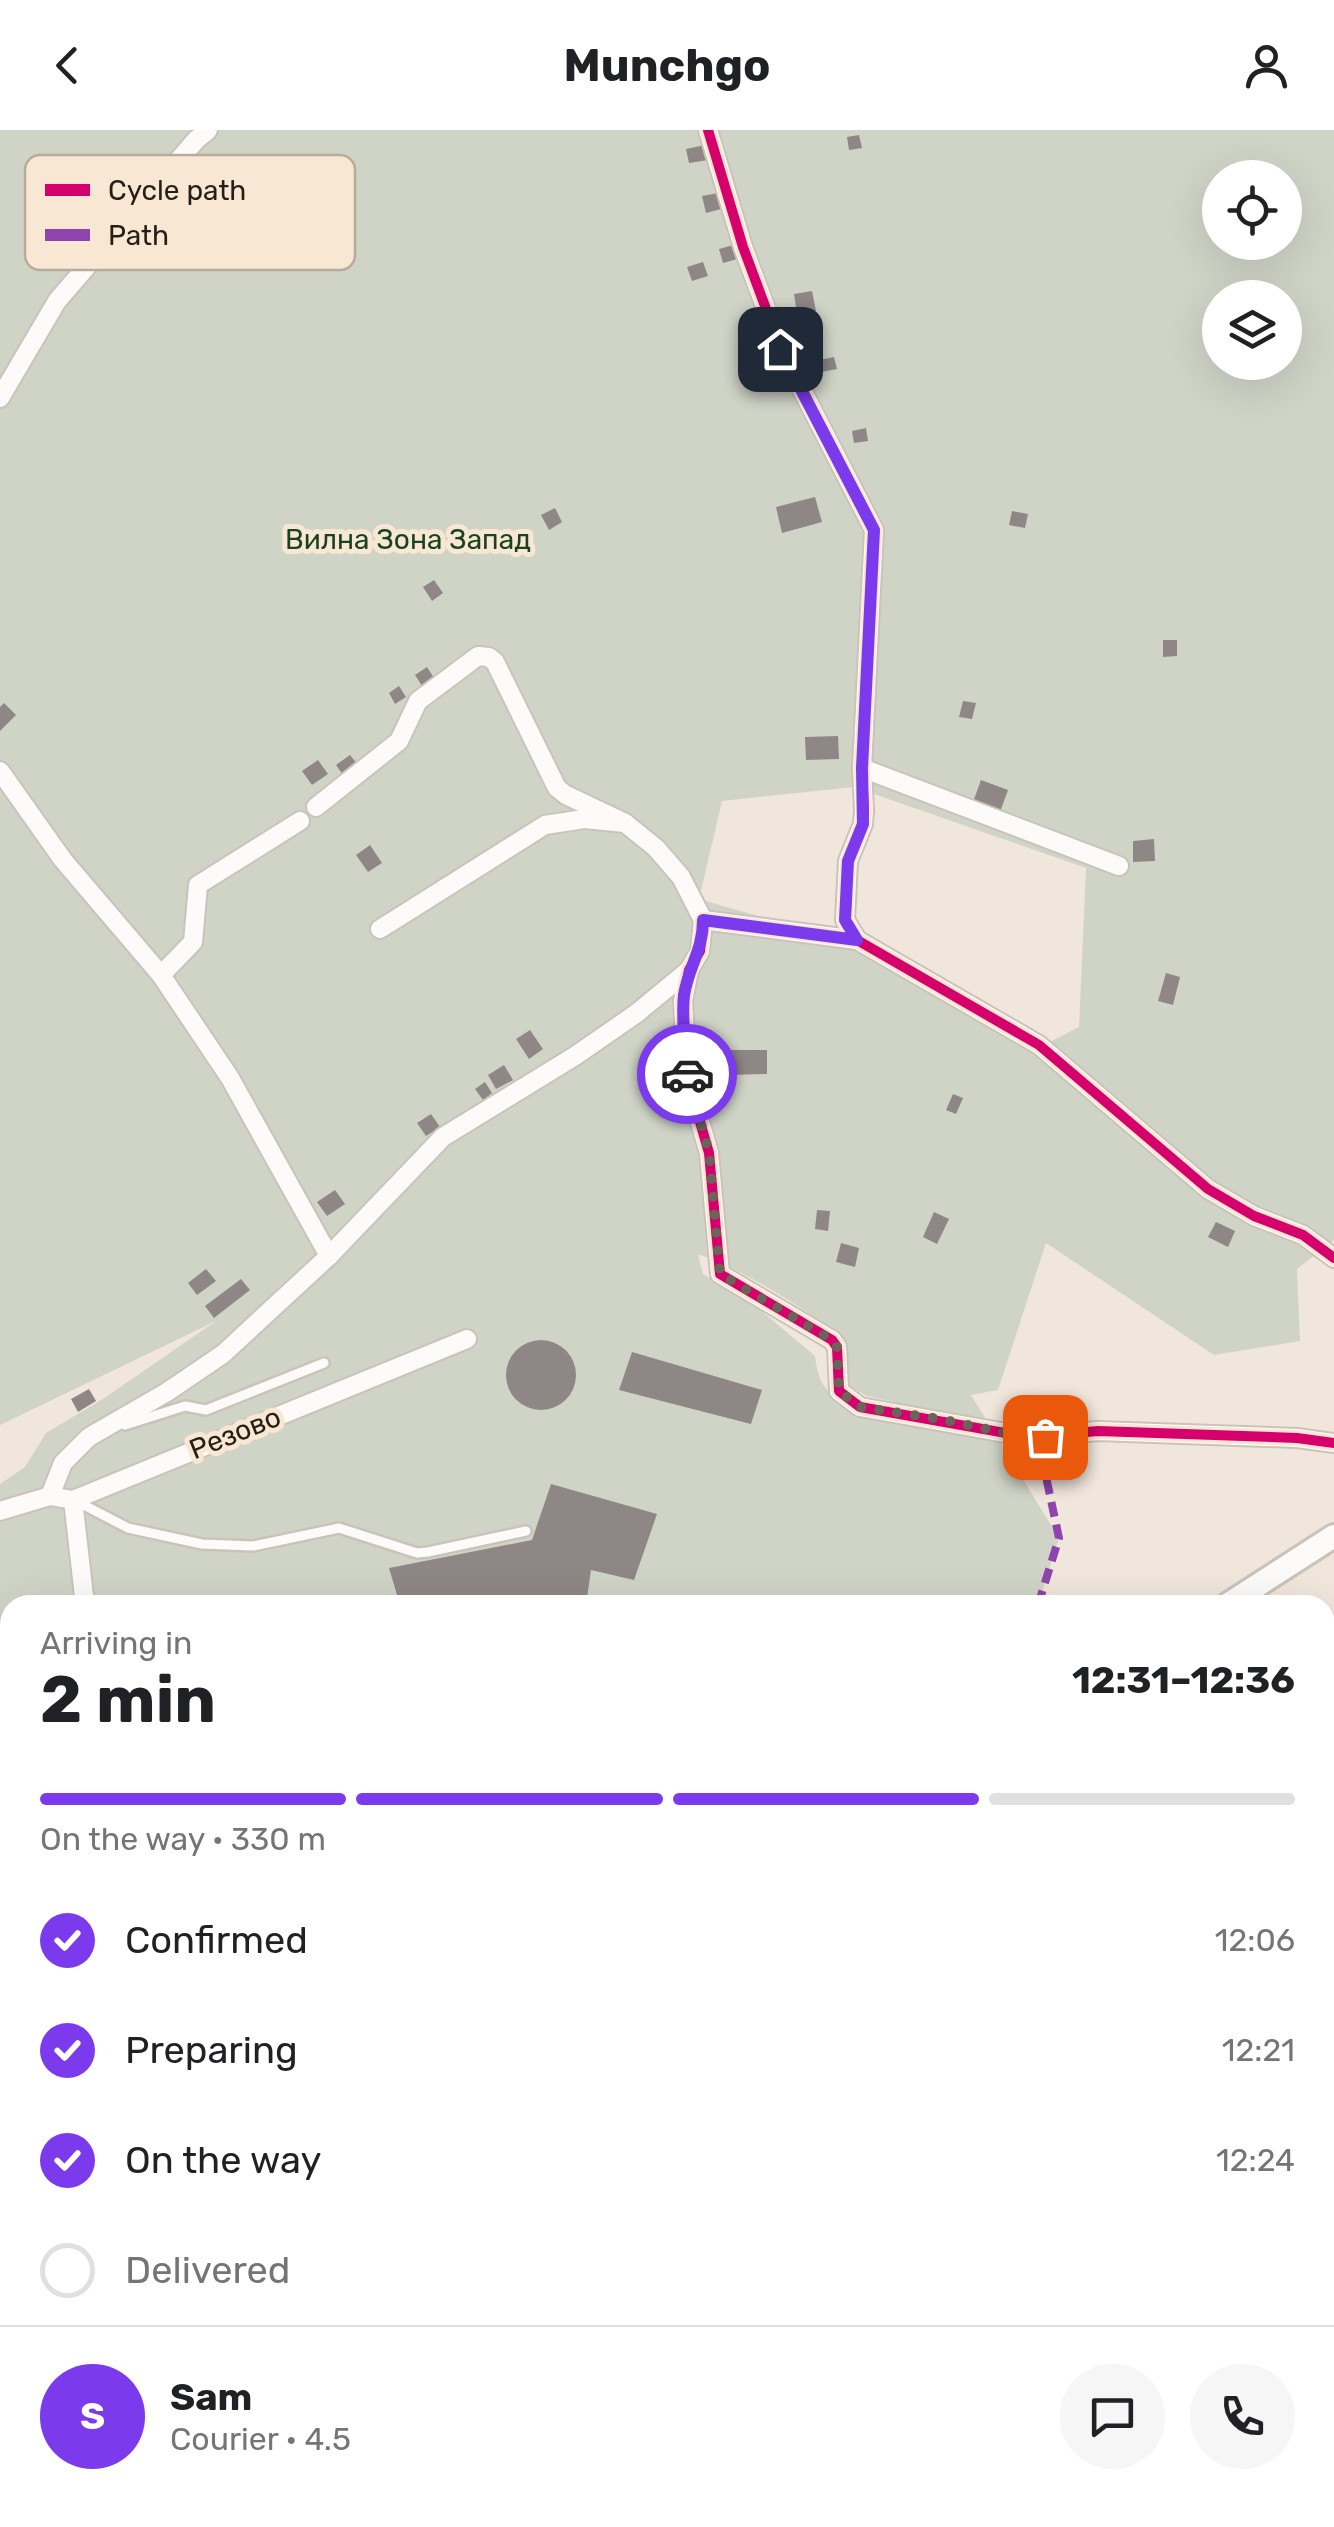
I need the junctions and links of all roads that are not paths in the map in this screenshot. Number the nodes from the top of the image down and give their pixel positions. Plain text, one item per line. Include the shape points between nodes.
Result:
1 (208, 130) edge
2 (708, 130) edge
3 (183, 155) edge
4 (84, 270) edge
5 (0, 398) edge
6 (862, 768) junction
7 (0, 771) edge
8 (316, 808) dead end
9 (300, 821) dead end
10 (626, 824) junction
11 (1118, 866) dead end
12 (703, 920) junction
13 (380, 928) dead end
14 (857, 940) junction
15 (689, 970) junction
16 (161, 975) junction
17 (328, 1256) junction
18 (1334, 1258) edge
19 (467, 1339) dead end
20 (324, 1363) dead end
21 (88, 1437) junction
22 (1334, 1443) edge
23 (50, 1496) junction
24 (73, 1500) junction
25 (0, 1512) edge
26 (526, 1531) dead end
27 (1334, 1536) edge
28 (85, 1595) edge
29 (1243, 1595) edge
30 (181, 2527) edge
31 (243, 2527) edge

1 - 3 street
2 - 6 street via 780,349 874,530
4 - 5 street via 57,302
6 - 11 street
6 - 14 street via 863,824 848,861 845,920
7 - 16 street via 63,860
8 - 10 street via 400,740 418,701 478,656 489,657 507,682 558,788
9 - 16 street via 198,885 192,942
10 - 12 street via 681,877
10 - 13 street via 584,819 545,825
12 - 14 street
12 - 15 street via 700,950
14 - 18 street via 1038,1045 1208,1189 1303,1235
15 - 17 street via 606,1034 443,1137
15 - 22 street via 683,1000 687,1077 709,1152 720,1274 832,1340 836,1380 846,1398 860,1407 1028,1437 1098,1431
16 - 17 street via 230,1078
17 - 21 street via 222,1354
19 - 24 street, Резово
20 - 21 lane via 206,1410 185,1406
21 - 23 street via 63,1464
23 - 24 street
23 - 25 street
24 - 26 lane via 128,1528 202,1544 253,1546 339,1528 417,1553
24 - 28 street
27 - 29 street
30 - 31 street

